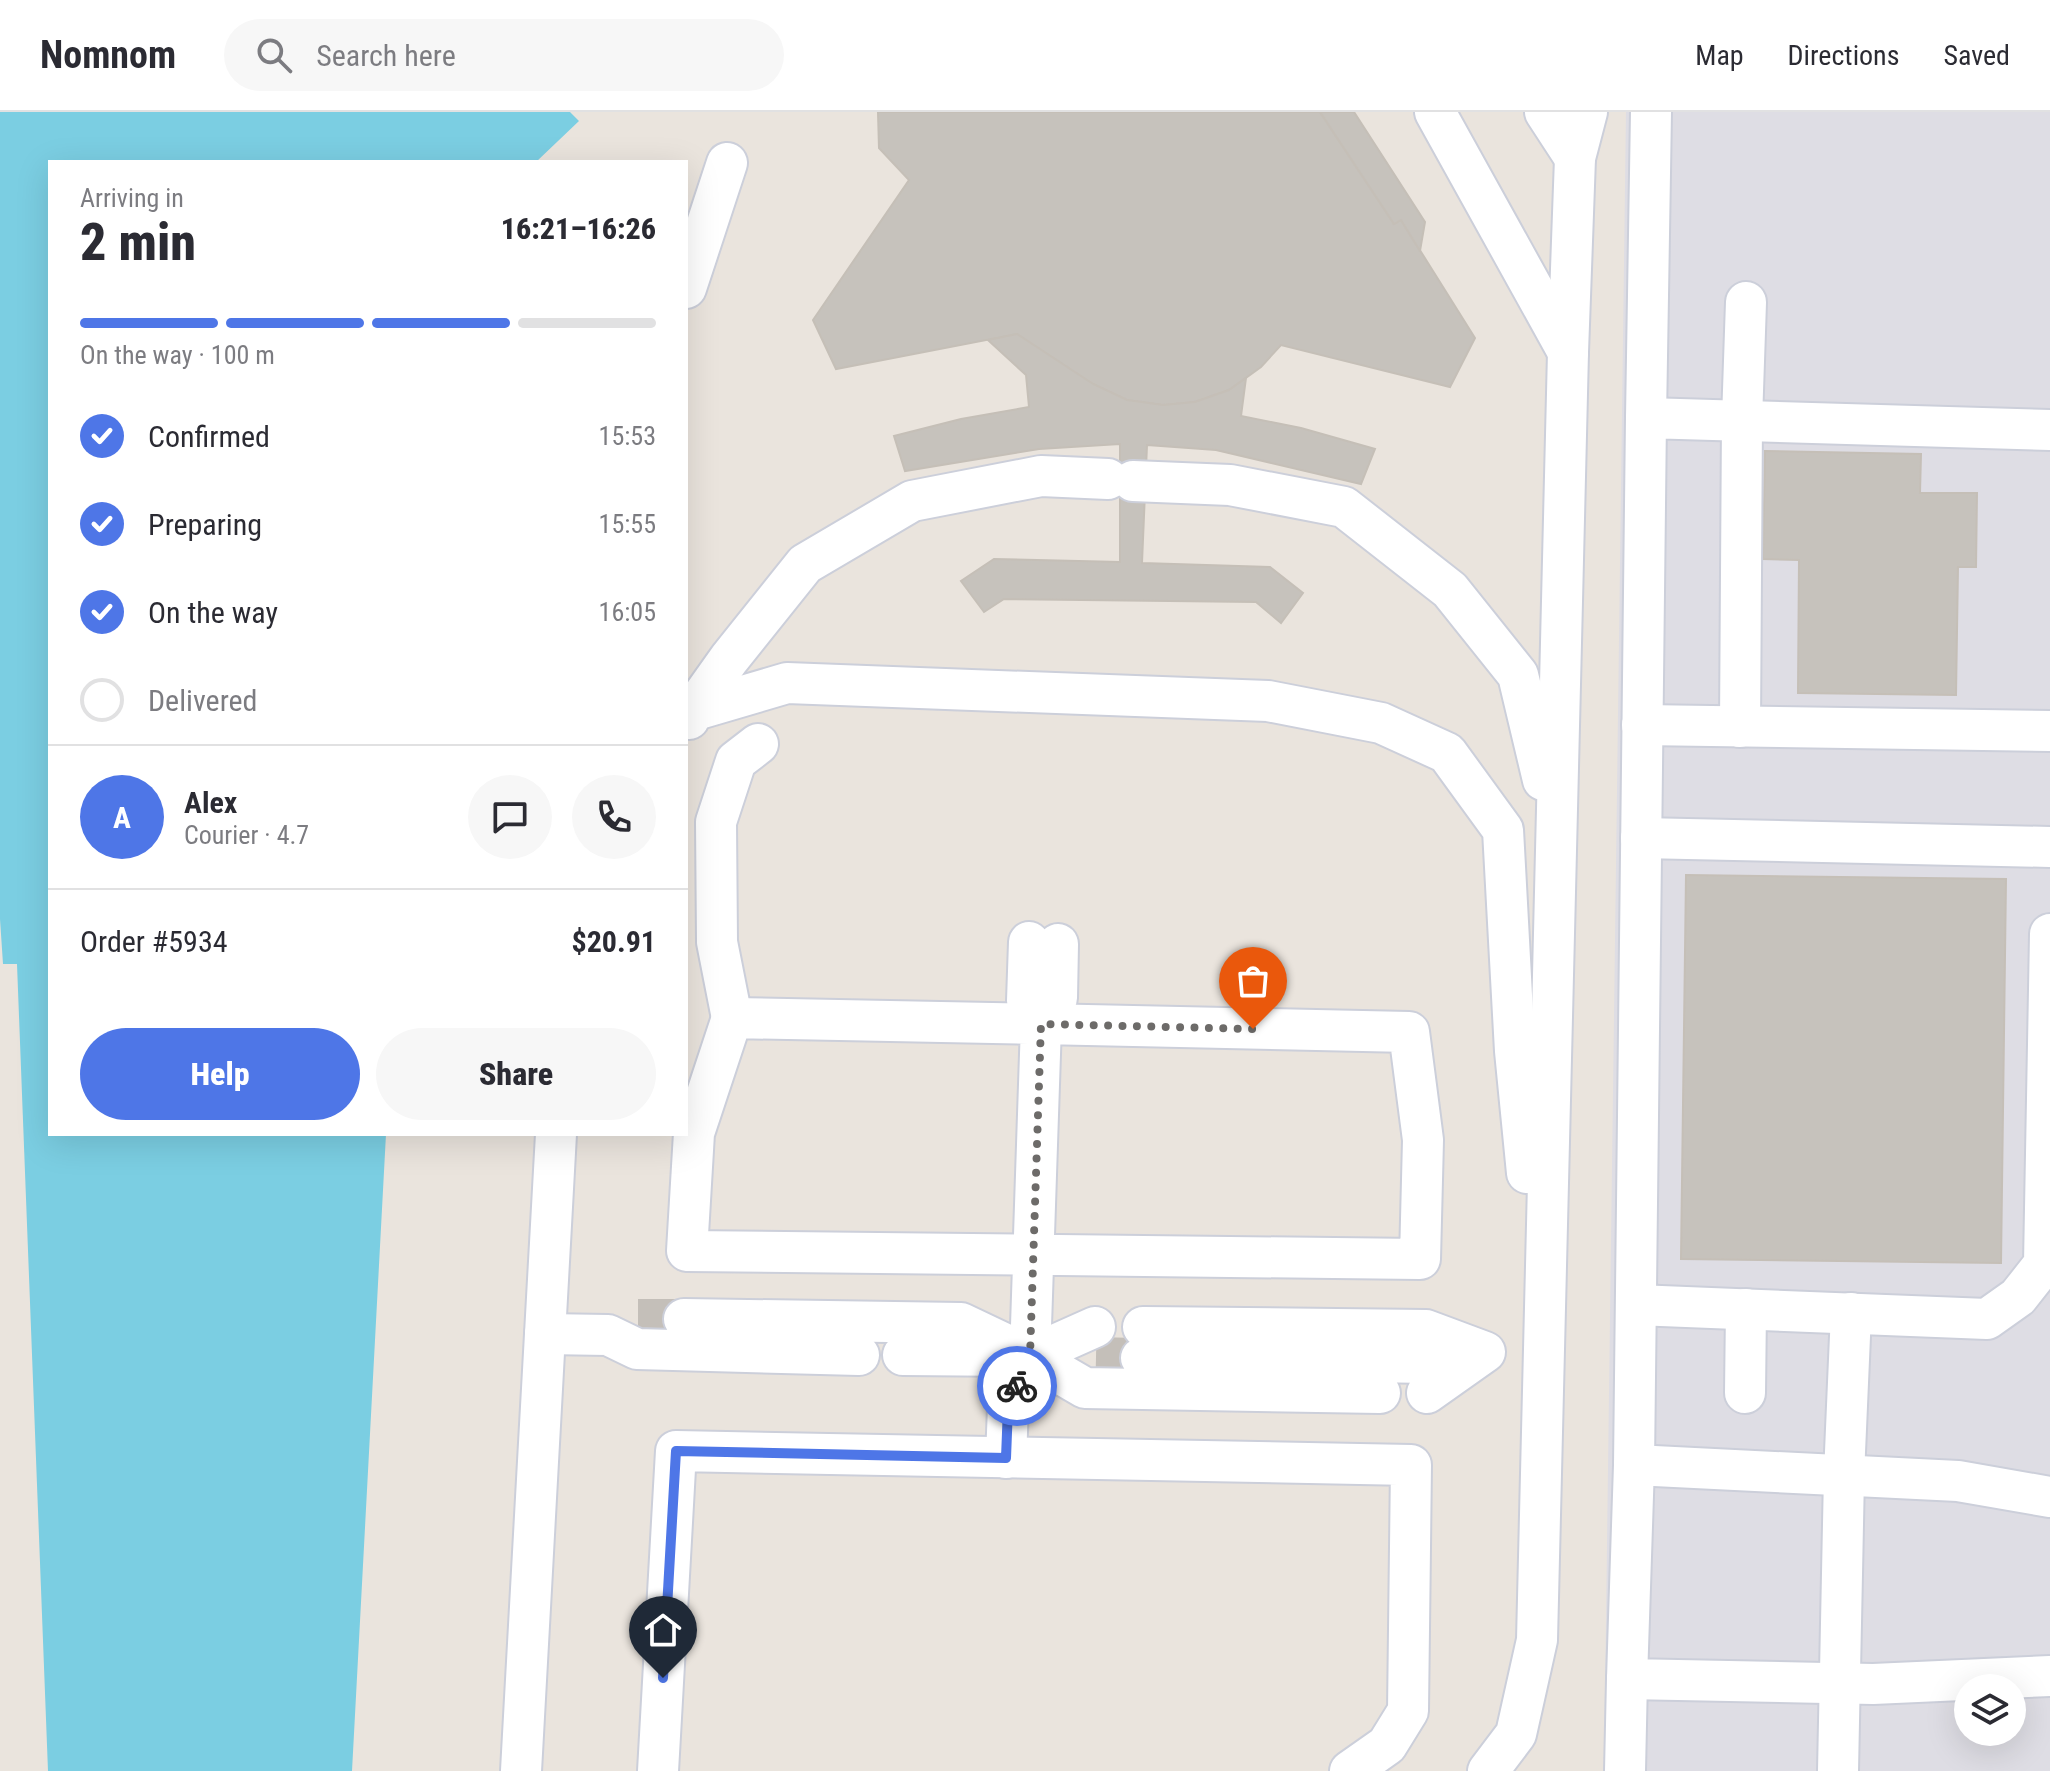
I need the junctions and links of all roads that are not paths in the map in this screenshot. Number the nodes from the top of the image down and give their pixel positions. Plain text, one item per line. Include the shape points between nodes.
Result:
1 (1435, 112) edge
2 (1545, 112) edge
3 (1587, 112) edge
4 (1651, 112) edge
5 (1575, 158) junction
6 (727, 163) dead end
7 (688, 282) edge
8 (1746, 302) dead end
9 (1568, 352) junction
10 (1646, 418) junction
11 (1742, 420) junction
12 (2050, 430) edge
13 (689, 720) edge
14 (1642, 725) junction
15 (1740, 727) junction
16 (2050, 731) edge
17 (758, 744) dead end
18 (1556, 835) junction
19 (1641, 838) junction
20 (2050, 847) edge
21 (2050, 934) edge
22 (1044, 943) dead end
23 (732, 1018) junction
24 (1041, 1024) junction
25 (556, 1136) edge
26 (1546, 1250) junction
27 (1033, 1256) junction
28 (1636, 1305) junction
29 (1746, 1309) junction
30 (1851, 1313) junction
31 (684, 1319) tunnel mouth
32 (545, 1334) junction
33 (1096, 1342) tunnel mouth
34 (1142, 1343) tunnel mouth
35 (1472, 1348) junction
36 (1544, 1353) junction
37 (859, 1355) dead end
38 (903, 1355) dead end
39 (1030, 1356) junction
40 (1380, 1393) dead end
41 (1427, 1393) dead end
42 (1745, 1393) dead end
43 (1006, 1458) junction
44 (1634, 1465) junction
45 (1844, 1475) junction
46 (2050, 1497) edge
47 (2050, 1676) edge
48 (1627, 1679) junction
49 (1840, 1684) junction
50 (521, 1771) edge
51 (658, 1771) edge
52 (1350, 1771) edge
53 (1488, 1771) edge
54 (1625, 1771) edge
55 (1838, 1771) edge

1 - 9 street
2 - 5 street
3 - 5 street
4 - 10 street
5 - 9 street
6 - 7 street
8 - 11 street
9 - 18 street
10 - 11 street
10 - 14 street
11 - 12 street
11 - 15 street
13 - 18 street via 729,659 805,564 912,501 1041,476 1230,485 1344,507 1450,590 1518,675
13 - 26 street via 787,683 1268,701 1381,723 1447,753 1503,830 1527,1183
14 - 15 street
14 - 19 street
15 - 16 street
17 - 23 street via 736,761 716,822 717,942
18 - 26 street
19 - 20 street
19 - 28 street
21 - 30 street via 2044,1264 2018,1297 1987,1319
22 - 24 street via 1057,998
23 - 24 street
23 - 27 street via 694,1133 687,1251
24 - 27 street
24 - 27 street via 1409,1032 1423,1140 1420,1259
25 - 32 street
26 - 36 street
27 - 39 street
28 - 29 street
28 - 44 street
29 - 30 street
29 - 42 street
30 - 45 street
31 - 39 street via 961,1323
32 - 37 street via 623,1327 637,1349
32 - 50 street
33 - 39 street
34 - 35 street via 1426,1330
35 - 36 street
35 - 41 street
36 - 53 street via 1537,1640 1516,1734
38 - 39 street
39 - 40 street via 1085,1388
39 - 43 street via 1008,1407
43 - 51 street via 676,1451
43 - 52 street via 1411,1465 1408,1711 1387,1745
44 - 45 street
44 - 48 street
45 - 46 street via 1958,1481
45 - 49 street
47 - 49 street
48 - 49 street
48 - 54 street
49 - 55 street

